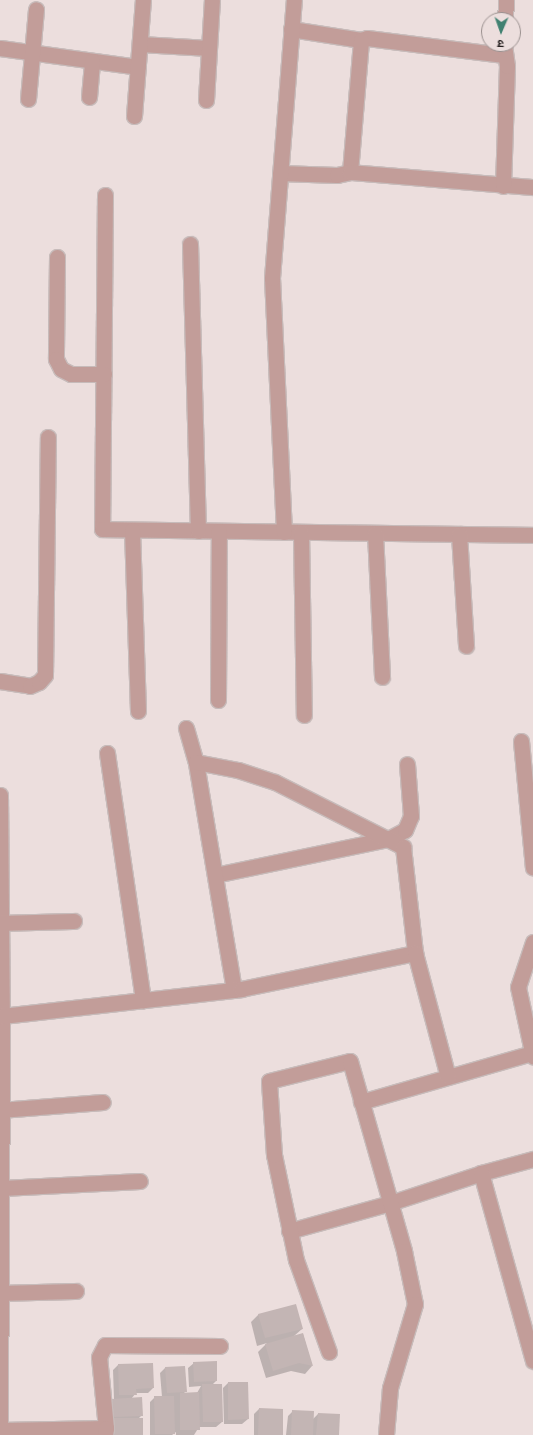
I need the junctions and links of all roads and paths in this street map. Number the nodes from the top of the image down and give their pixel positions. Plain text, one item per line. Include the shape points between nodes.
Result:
1 (143, 0) edge
2 (212, 0) edge
3 (294, 0) edge
4 (506, 0) edge
5 (36, 9) dead end
6 (505, 12) edge
7 (291, 29) junction
8 (361, 40) junction
9 (140, 44) junction
10 (481, 47) edge
11 (0, 48) edge
12 (209, 48) junction
13 (505, 52) edge
14 (32, 53) junction
15 (92, 61) junction
16 (138, 66) junction
17 (89, 97) dead end
18 (28, 99) dead end
19 (206, 100) dead end
20 (134, 116) dead end
21 (350, 172) junction
22 (280, 173) junction
23 (503, 186) junction
24 (533, 187) edge
25 (105, 195) dead end
26 (190, 244) dead end
27 (57, 258) dead end
28 (104, 374) junction
29 (48, 437) dead end
30 (132, 530) junction
31 (198, 531) junction
32 (219, 531) junction
33 (284, 532) junction
34 (301, 532) junction
35 (374, 533) junction
36 (459, 534) junction
37 (533, 535) edge
38 (466, 646) dead end
39 (382, 677) dead end
40 (0, 681) edge
41 (218, 700) dead end
42 (138, 711) dead end
43 (304, 716) dead end
44 (186, 728) dead end
45 (521, 741) dead end
46 (107, 753) dead end
47 (196, 762) junction
48 (407, 764) dead end
49 (0, 795) edge
50 (388, 839) junction
51 (533, 867) edge
52 (215, 874) junction
53 (74, 921) dead end
54 (1, 923) edge
55 (533, 942) edge
56 (416, 953) junction
57 (234, 990) junction
58 (1, 999) edge
59 (143, 1000) junction
60 (2, 1016) junction
61 (533, 1055) edge
62 (448, 1077) junction
63 (103, 1102) dead end
64 (361, 1102) junction
65 (0, 1110) edge
66 (533, 1159) edge
67 (481, 1173) junction
68 (140, 1181) dead end
69 (2, 1188) junction
70 (390, 1203) junction
71 (289, 1231) junction
72 (76, 1291) dead end
73 (2, 1293) junction
74 (220, 1346) dead end
75 (330, 1352) dead end
76 (532, 1356) edge
77 (0, 1430) edge
78 (105, 1431) edge
79 (0, 1435) edge
80 (386, 1435) edge

1 - 9 street
2 - 12 street
3 - 7 street
4 - 6 street
5 - 14 street
7 - 8 street
7 - 22 street
8 - 10 street via 368,38
8 - 21 street
9 - 12 street
9 - 16 street
11 - 14 street
12 - 19 street
13 - 23 street via 507,66
14 - 15 street
14 - 18 street
15 - 16 street
15 - 17 street
16 - 20 street
21 - 22 street via 336,175
21 - 23 street
22 - 33 street via 272,278
23 - 24 street
25 - 28 street
26 - 31 street
27 - 28 street via 56,358 61,369 71,374
28 - 30 street via 102,530
29 - 40 street via 45,675 39,682 30,686
30 - 31 street
30 - 42 street
31 - 32 street
32 - 33 street
32 - 41 street
33 - 34 street
34 - 35 street
34 - 43 street
35 - 36 street
35 - 39 street
36 - 37 street
36 - 38 street
44 - 47 street
45 - 51 street
46 - 59 street
47 - 50 street via 238,770 275,782
47 - 52 street
48 - 50 street via 411,816 405,830
49 - 54 street
50 - 52 street
50 - 56 street via 403,847
52 - 57 street
53 - 54 street
54 - 58 street
55 - 61 street via 518,987
56 - 57 street
56 - 62 street
57 - 59 street
58 - 60 street
59 - 60 street
60 - 65 street
61 - 62 street
62 - 64 street
63 - 65 street
64 - 70 street
64 - 71 street via 350,1061 269,1080 274,1155
65 - 69 street
66 - 67 street
67 - 70 street
67 - 76 street
68 - 69 street
69 - 73 street
70 - 71 street
70 - 80 street via 404,1251 415,1304 390,1388
71 - 75 street via 296,1260
72 - 73 street
73 - 77 street
74 - 78 street via 105,1345 99,1357
77 - 78 street
77 - 79 street

